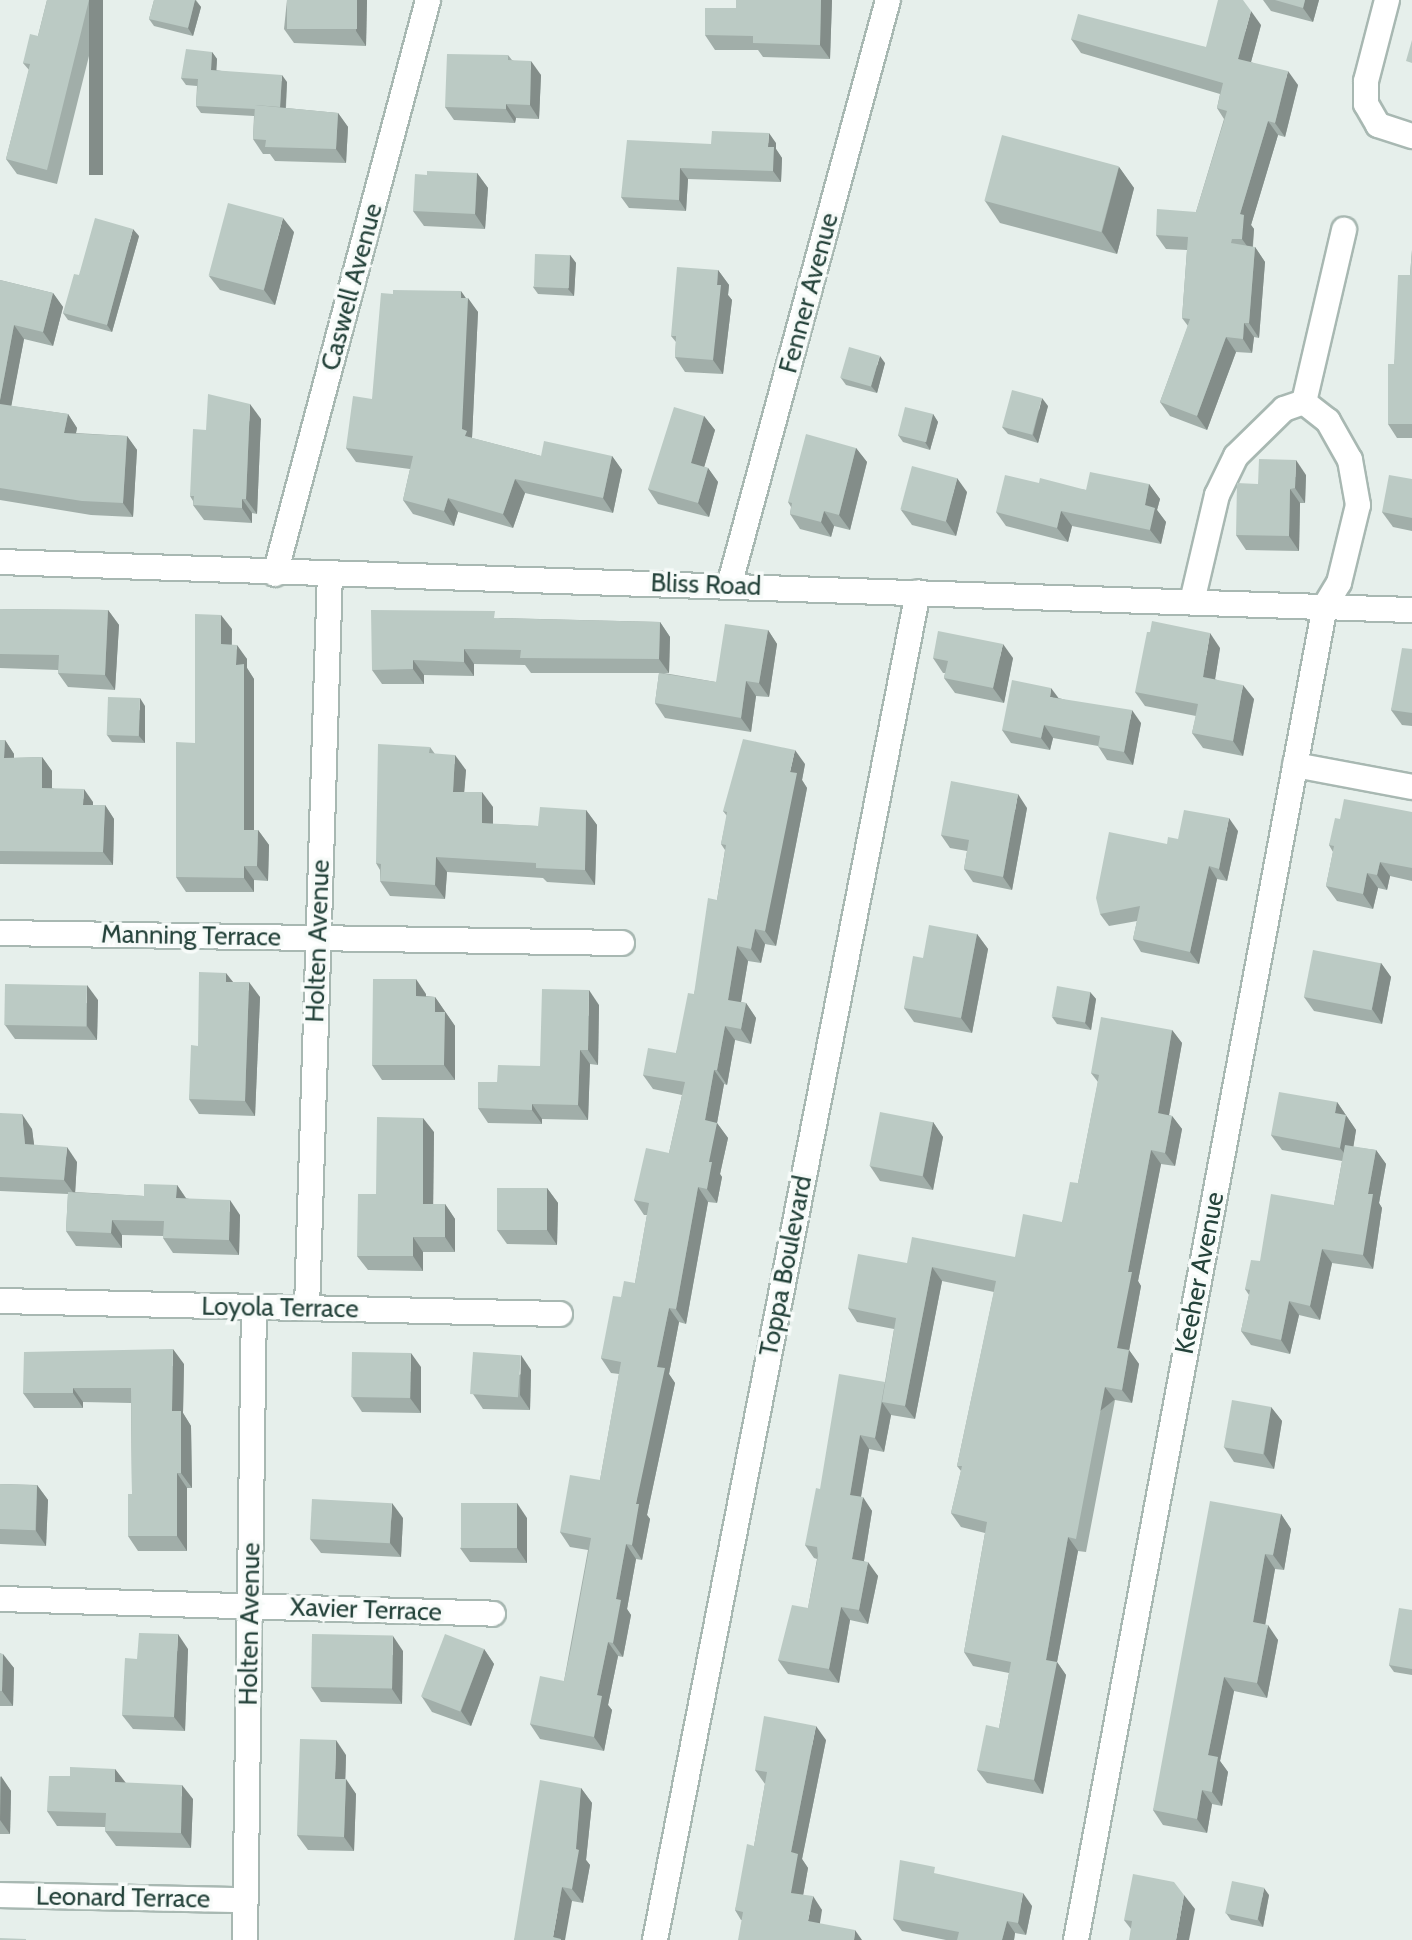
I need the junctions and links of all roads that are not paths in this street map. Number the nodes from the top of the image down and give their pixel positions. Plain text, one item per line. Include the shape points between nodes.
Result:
1 (428, 0) edge
2 (888, 0) edge
3 (1387, 0) edge
4 (1412, 136) edge
5 (1344, 230) dead end
6 (1304, 402) junction
7 (0, 562) edge
8 (275, 574) junction
9 (330, 574) junction
10 (729, 586) junction
11 (918, 592) junction
12 (1192, 602) junction
13 (1325, 606) junction
14 (1412, 610) edge
15 (1295, 765) junction
16 (1412, 787) edge
17 (0, 933) edge
18 (318, 938) junction
19 (622, 943) dead end
20 (0, 1301) edge
21 (254, 1307) junction
22 (307, 1308) junction
23 (560, 1314) dead end
24 (0, 1599) edge
25 (250, 1606) junction
26 (493, 1614) dead end
27 (0, 1895) edge
28 (245, 1900) junction
29 (245, 1940) edge
30 (655, 1940) edge
31 (1076, 1940) edge

1 - 8 street, Caswell Avenue
2 - 10 street, Fenner Avenue
3 - 4 street via 1366,81 1366,104 1378,125
5 - 6 street
6 - 12 street via 1284,409 1236,456 1217,495
6 - 13 street, Keeher Avenue via 1328,421 1350,460 1358,493 1339,583
7 - 8 street, Bliss Road
8 - 9 street, Bliss Road
9 - 10 street, Bliss Road
9 - 18 street, Holten Avenue
10 - 11 street, Bliss Road
11 - 12 street, Bliss Road
11 - 30 street, Toppa Boulevard
12 - 13 street, Bliss Road
13 - 14 street, Bliss Road
13 - 15 street, Keeher Avenue
15 - 16 street
15 - 31 street, Keeher Avenue
17 - 18 street, Manning Terrace
18 - 19 street, Manning Terrace
18 - 22 street, Holten Avenue
20 - 21 street, Loyola Terrace
21 - 22 street, Loyola Terrace
21 - 25 street, Holten Avenue
22 - 23 street, Loyola Terrace
24 - 25 street, Xavier Terrace
25 - 26 street, Xavier Terrace
25 - 28 street, Holten Avenue
27 - 28 street, Leonard Terrace
28 - 29 street, Holten Avenue

